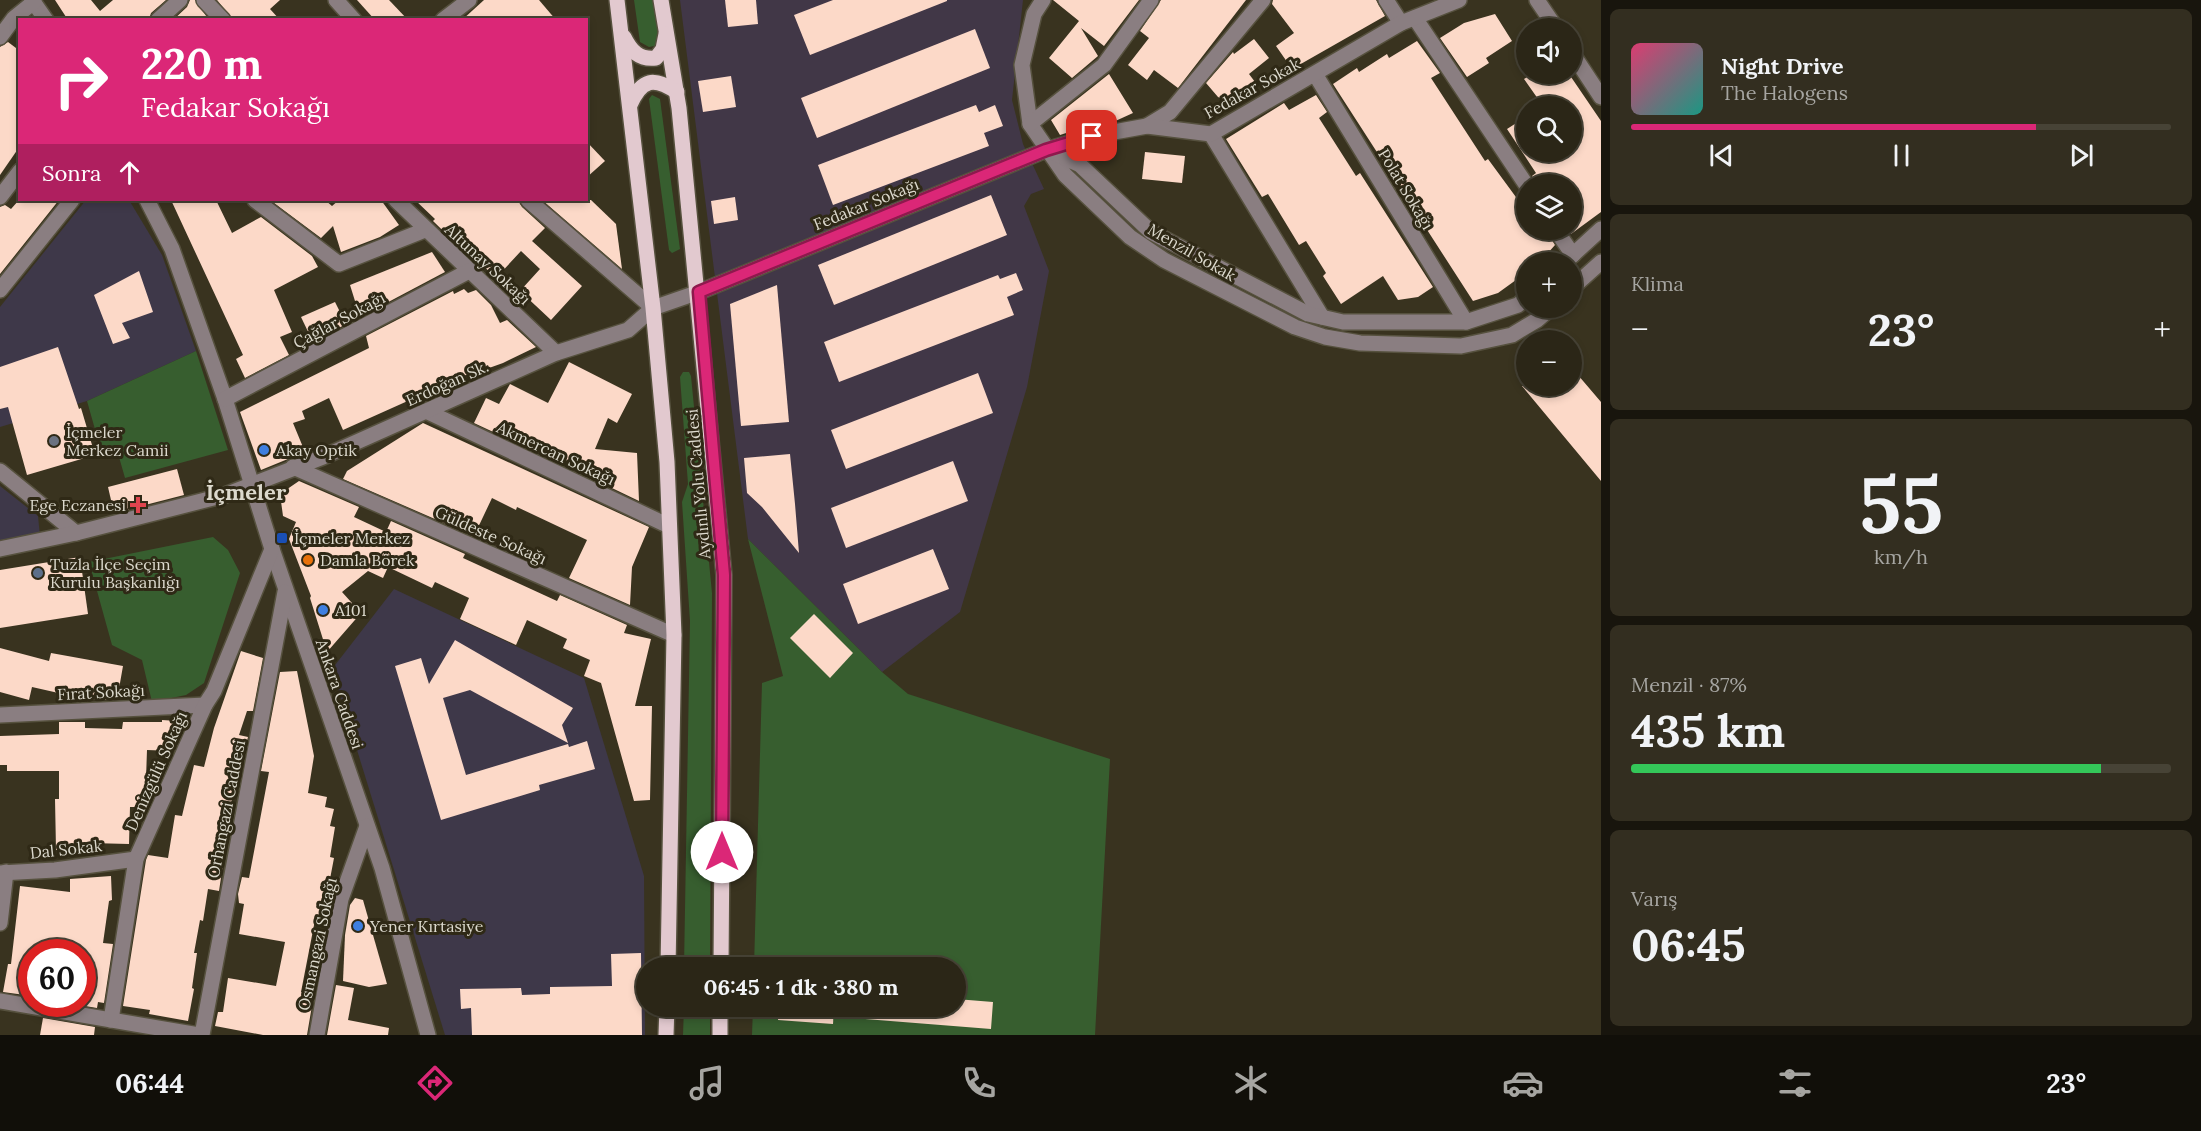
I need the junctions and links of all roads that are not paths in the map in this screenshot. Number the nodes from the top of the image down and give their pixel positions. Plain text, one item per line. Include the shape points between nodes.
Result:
1 (180, 0) edge
2 (204, 0) edge
3 (336, 0) edge
4 (469, 0) edge
5 (617, 0) edge
6 (662, 0) edge
7 (1043, 0) edge
8 (1151, 0) edge
9 (1263, 0) edge
10 (1386, 0) edge
11 (1460, 0) edge
12 (1537, 0) edge
13 (33, 1) edge
14 (45, 18) edge
15 (160, 18) edge
16 (221, 18) edge
17 (352, 18) edge
18 (445, 18) edge
19 (1549, 18) edge
20 (1408, 21) junction
21 (666, 31) junction
22 (622, 32) junction
23 (0, 37) edge
24 (1582, 68) edge
25 (1315, 74) junction
26 (677, 92) junction
27 (1601, 97) edge
28 (630, 105) junction
29 (1030, 124) junction
30 (1147, 126) junction
31 (1211, 134) junction
32 (1046, 150) junction
33 (18, 174) edge
34 (1518, 174) edge
35 (0, 196) edge
36 (71, 201) edge
37 (148, 201) edge
38 (256, 201) edge
39 (397, 201) edge
40 (529, 201) edge
41 (1601, 229) edge
42 (425, 230) junction
43 (1576, 252) edge
44 (1601, 262) edge
45 (469, 271) junction
46 (1582, 279) edge
47 (0, 290) edge
48 (699, 292) junction
49 (1516, 306) edge
50 (653, 308) junction
51 (1322, 317) junction
52 (1539, 318) edge
53 (1466, 322) junction
54 (556, 353) junction
55 (225, 399) junction
56 (428, 412) junction
57 (293, 467) junction
58 (0, 471) edge
59 (250, 484) junction
60 (669, 526) junction
61 (76, 533) junction
62 (0, 549) edge
63 (272, 549) junction
64 (285, 589) junction
65 (674, 635) junction
66 (204, 705) junction
67 (0, 715) edge
68 (367, 826) junction
69 (136, 859) junction
70 (3, 873) edge
71 (0, 922) edge
72 (668, 957) edge
73 (721, 957) edge
74 (0, 1001) edge
75 (667, 1017) edge
76 (720, 1017) edge
77 (111, 1020) junction
78 (426, 1034) edge
79 (201, 1035) edge
80 (317, 1035) edge
81 (666, 1035) edge
82 (720, 1035) edge

1 - 15 street
2 - 16 street
3 - 17 street
4 - 18 street
5 - 22 main road, Aydınlı Yolu Caddesi
6 - 21 main road, Aydınlı Yolu Caddesi
7 - 29 street via 1034,14 1022,64
8 - 29 street via 1104,65
9 - 30 street via 1170,112
10 - 20 street
11 - 20 street, Fedakar Sokak
12 - 19 street
13 - 14 street
13 - 23 street
20 - 25 street, Fedakar Sokak
20 - 34 street
21 - 22 main road via 663,49 656,58 646,59 631,51
21 - 26 main road, Aydınlı Yolu Caddesi
22 - 28 main road, Aydınlı Yolu Caddesi
24 - 27 street
25 - 31 street, Fedakar Sokak
25 - 53 street, Polat Sokağı
26 - 28 main road via 660,81 649,82 636,91
26 - 48 main road, Aydınlı Yolu Caddesi
28 - 50 main road, Aydınlı Yolu Caddesi
29 - 32 street
30 - 31 street, Fedakar Sokak
30 - 32 street, Fedakar Sokak
31 - 51 street
32 - 48 street, Fedakar Sokağı
32 - 51 street, Menzil Sokak via 1080,165 1150,232 1298,309
32 - 52 street, Menzil Sokak via 1065,175 1130,237 1164,260 1295,327 1360,343 1461,346 1512,335
33 - 35 street
36 - 47 street
37 - 55 street, Ankara Caddesi via 172,249
38 - 42 street via 339,264
39 - 42 street, Altunay Sokağı
40 - 50 street
41 - 43 street
42 - 45 street, Altunay Sokağı
44 - 46 street
45 - 54 street, Altunay Sokağı
45 - 55 street, Çağlar Sokağı
48 - 50 street, Fedakar Sokağı
48 - 73 main road, Aydınlı Yolu Caddesi via 724,575
49 - 53 street, Menzil Sokak
50 - 54 street, Erdoğan Sk. via 628,330
50 - 60 main road, Aydınlı Yolu Caddesi
51 - 53 street, Menzil Sokak via 1343,322
54 - 56 street, Erdoğan Sk.
55 - 59 street, Ankara Caddesi
56 - 57 street, Erdoğan Sk.
56 - 60 street, Akmercan Sokağı
57 - 59 street, Erdoğan Sk.
57 - 65 street, Güldeste Sokağı
58 - 61 street
59 - 61 street, Erdoğan Sk. via 225,495
59 - 63 street, Ankara Caddesi
60 - 65 main road, Aydınlı Yolu Caddesi
61 - 62 street, Erdoğan Sk.
63 - 64 street, Ankara Caddesi
63 - 66 street, Denizgülü Sokağı via 214,691
64 - 68 street, Ankara Caddesi
64 - 79 street, Orhangazi Caddesi
65 - 72 main road, Aydınlı Yolu Caddesi
66 - 67 street, Fırat Sokağı
66 - 69 street, Denizgülü Sokağı
68 - 78 street, Ankara Caddesi
68 - 80 street, Osmangazi Sokağı via 341,899
69 - 70 street, Dal Sokak
69 - 77 street, Denizgülü Sokağı
70 - 71 street
74 - 77 street
75 - 81 main road
76 - 82 main road
77 - 79 street

